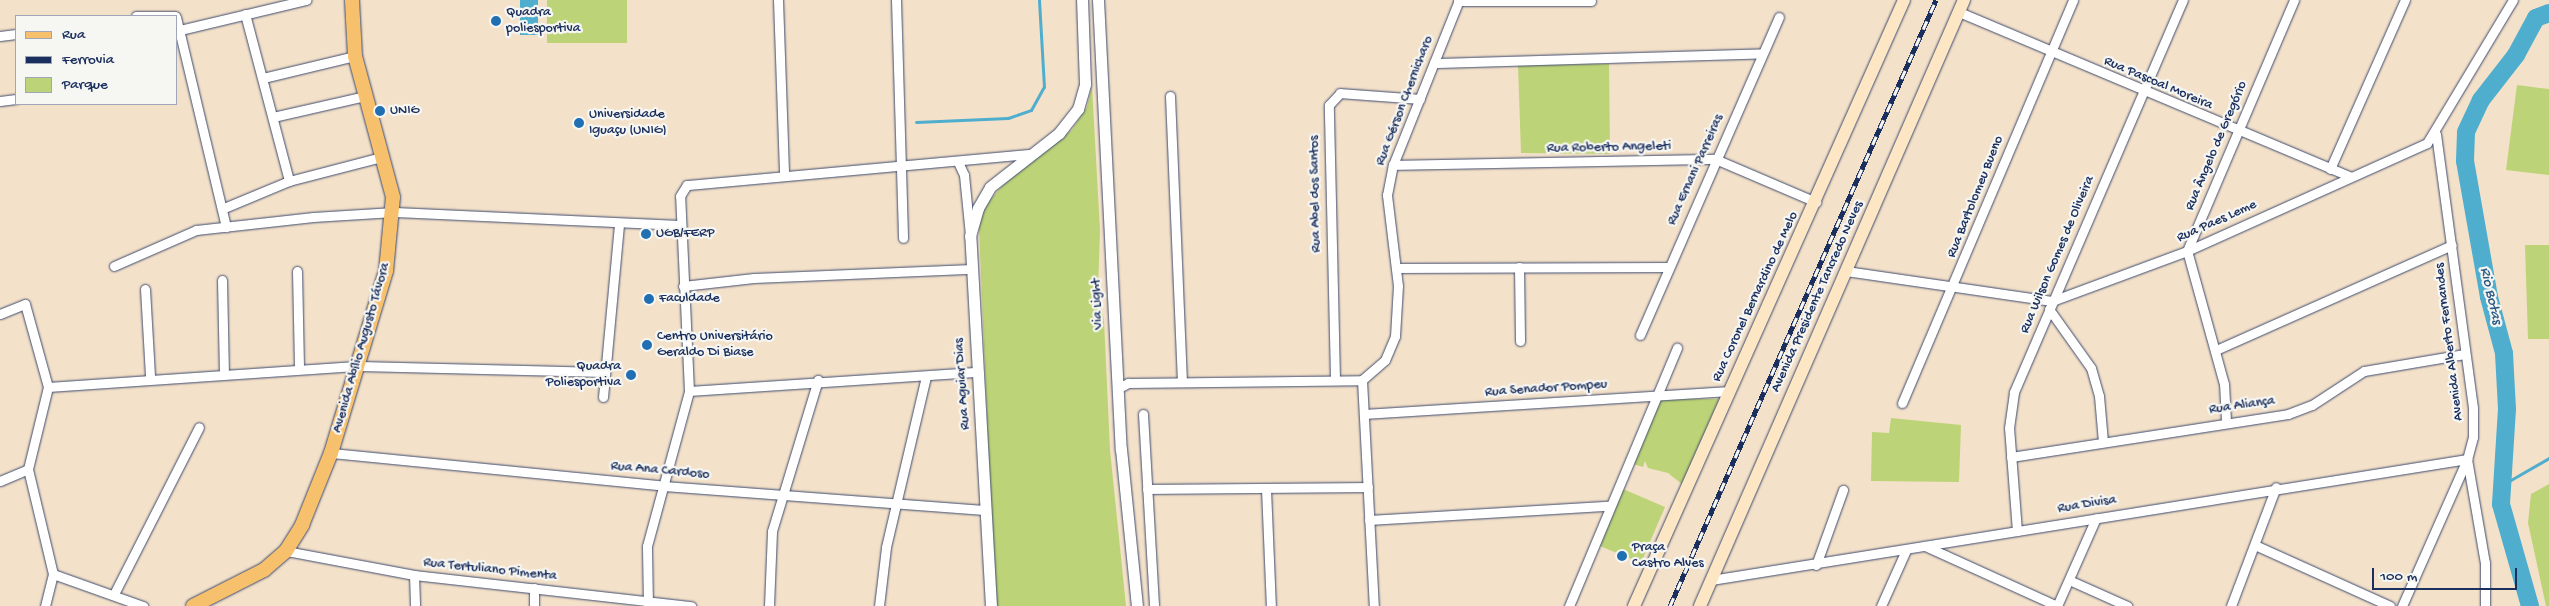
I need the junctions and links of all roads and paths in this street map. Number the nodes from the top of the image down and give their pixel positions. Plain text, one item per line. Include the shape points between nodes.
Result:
1 (306, 0) edge
2 (352, 0) edge
3 (778, 0) edge
4 (896, 0) edge
5 (1082, 0) edge
6 (1098, 0) edge
7 (1904, 0) edge
8 (1964, 0) edge
9 (2073, 0) edge
10 (2183, 0) edge
11 (2294, 0) edge
12 (2405, 0) edge
13 (2513, 0) edge
14 (1458, 1) edge
15 (1591, 1) edge
16 (1959, 12) junction
17 (245, 14) junction
18 (1778, 17) dead end
19 (178, 24) edge
20 (180, 30) junction
21 (15, 34) edge
22 (0, 36) edge
23 (1762, 53) junction
24 (2050, 54) junction
25 (355, 56) junction
26 (1434, 63) junction
27 (262, 78) junction
28 (2144, 94) junction
29 (365, 96) junction
30 (1170, 96) dead end
31 (15, 98) edge
32 (1420, 99) junction
33 (0, 101) edge
34 (273, 117) junction
35 (2238, 132) junction
36 (2436, 134) junction
37 (1030, 154) junction
38 (382, 157) junction
39 (1715, 160) junction
40 (958, 162) junction
41 (1393, 165) junction
42 (900, 166) junction
43 (2330, 169) junction
44 (784, 174) junction
45 (2350, 176) junction
46 (290, 181) junction
47 (1816, 202) junction
48 (224, 208) junction
49 (394, 212) junction
50 (619, 224) junction
51 (681, 226) junction
52 (226, 227) junction
53 (970, 236) junction
54 (903, 238) dead end
55 (2452, 245) junction
56 (2187, 251) junction
57 (114, 266) dead end
58 (1519, 267) junction
59 (1668, 267) junction
60 (1397, 268) junction
61 (972, 269) junction
62 (297, 271) dead end
63 (1846, 271) junction
64 (222, 280) dead end
65 (684, 286) junction
66 (1954, 288) junction
67 (145, 289) dead end
68 (2051, 305) junction
69 (0, 314) edge
70 (1640, 334) dead end
71 (1520, 341) dead end
72 (1677, 348) dead end
73 (2216, 350) junction
74 (2465, 354) junction
75 (359, 366) junction
76 (300, 369) junction
77 (603, 372) junction
78 (978, 372) junction
79 (224, 374) junction
80 (150, 377) junction
81 (926, 377) junction
82 (1335, 379) junction
83 (818, 380) junction
84 (1362, 380) junction
85 (1182, 382) junction
86 (48, 386) junction
87 (1117, 389) junction
88 (690, 391) junction
89 (1729, 392) junction
90 (1654, 395) junction
91 (603, 398) dead end
92 (1902, 403) dead end
93 (1143, 414) dead end
94 (1364, 414) junction
95 (2226, 421) junction
96 (199, 427) dead end
97 (2103, 442) junction
98 (331, 453) junction
99 (2011, 457) junction
100 (2467, 458) junction
101 (28, 469) junction
102 (0, 481) edge
103 (665, 486) junction
104 (1368, 487) junction
105 (2276, 487) junction
106 (1147, 489) junction
107 (1266, 489) junction
108 (1843, 490) dead end
109 (782, 495) junction
110 (898, 502) junction
111 (1608, 506) junction
112 (986, 510) junction
113 (2096, 518) junction
114 (1369, 520) junction
115 (2016, 531) junction
116 (1925, 546) junction
117 (2256, 546) junction
118 (1906, 550) junction
119 (286, 551) junction
120 (1816, 565) junction
121 (53, 574) junction
122 (414, 576) junction
123 (1711, 580) junction
124 (2069, 580) junction
125 (534, 588) junction
126 (114, 594) junction
127 (648, 604) edge
128 (45, 606) edge
129 (142, 606) edge
130 (193, 606) edge
131 (415, 606) edge
132 (534, 606) edge
133 (692, 606) edge
134 (769, 606) edge
135 (879, 606) edge
136 (991, 606) edge
137 (1137, 606) edge
138 (1154, 606) edge
139 (1271, 606) edge
140 (1374, 606) edge
141 (1569, 606) edge
142 (1634, 606) edge
143 (1700, 606) edge
144 (1881, 606) edge
145 (2057, 606) edge
146 (2128, 606) edge
147 (2231, 606) edge
148 (2390, 606) edge
149 (2402, 606) edge
150 (2485, 606) edge

1 - 17 street
2 - 25 main road, Avenida Abílio Augusto Távora
3 - 44 street
4 - 42 street
5 - 37 street via 1084,94 1070,121
6 - 87 street, Via Light
7 - 47 main road, Rua Coronel Bernardino de Melo
8 - 16 main road, Avenida Presidente Tancredo Neves
9 - 24 street, Rua Bartolomeu Bueno
10 - 28 street, Rua Wilson Gomes de Oliveira
11 - 35 street, Rua Ângelo de Gregório
12 - 43 street
13 - 36 street, Rua Paes Leme
14 - 15 street
14 - 26 street, Rua Gérson Chernicharo
16 - 24 street, Rua Pascoal Moreira
16 - 63 main road, Avenida Presidente Tancredo Neves
17 - 20 street
17 - 27 street
18 - 23 street, Rua Ernani Parreiras
19 - 20 street
20 - 48 street
21 - 22 street
23 - 26 street
23 - 39 street, Rua Ernani Parreiras
24 - 28 street, Rua Pascoal Moreira
24 - 66 street, Rua Bartolomeu Bueno
25 - 27 street
25 - 29 main road, Avenida Abílio Augusto Távora
26 - 32 street, Rua Gérson Chernicharo
27 - 34 street
28 - 35 street, Rua Pascoal Moreira
28 - 68 street, Rua Wilson Gomes de Oliveira
29 - 34 street
29 - 38 main road, Avenida Abílio Augusto Távora
30 - 85 street
31 - 33 street
32 - 41 street, Rua Gérson Chernicharo
32 - 82 street, Rua Abel dos Santos via 1340,93 1329,106
34 - 46 street
35 - 43 street, Rua Pascoal Moreira
35 - 56 street, Rua Ângelo de Gregório
36 - 45 street, Rua Paes Leme via 2414,150
36 - 55 street, Avenida Alberto Fernandes
37 - 40 street
37 - 53 street via 990,187 980,203
38 - 46 street
38 - 49 main road, Avenida Abílio Augusto Távora
39 - 41 street, Rua Roberto Angeleti
39 - 47 street, Rua Roberto Angeleti
39 - 59 street, Rua Ernani Parreiras
40 - 42 street
40 - 53 street, Rua Aguiar Dias via 964,175
41 - 60 street, Rua Gérson Chernicharo via 1387,195
42 - 44 street
42 - 54 street
43 - 45 street, Rua Pascoal Moreira
44 - 51 street via 694,182 680,196
45 - 56 street, Rua Paes Leme
46 - 48 street
47 - 89 main road, Rua Coronel Bernardino de Melo
48 - 52 street
49 - 50 street
49 - 52 street
49 - 75 main road, Avenida Abílio Augusto Távora via 386,272
50 - 51 street
50 - 77 street
51 - 65 street
52 - 57 street via 185,233
53 - 61 street, Rua Aguiar Dias
55 - 73 street
55 - 74 street, Avenida Alberto Fernandes
56 - 68 street, Rua Paes Leme
56 - 73 street
58 - 59 street
58 - 60 street
58 - 71 street
59 - 70 street, Rua Ernani Parreiras
60 - 84 street, Rua Gérson Chernicharo via 1397,321 1392,349
61 - 65 street via 754,278
61 - 78 street, Rua Aguiar Dias
62 - 76 street
63 - 66 street, Rua Paes Leme
63 - 123 main road, Avenida Presidente Tancredo Neves
64 - 79 street
65 - 88 street
66 - 68 street, Rua Paes Leme
66 - 92 street, Rua Bartolomeu Bueno
67 - 80 street
68 - 97 street via 2091,368 2099,396
68 - 99 street, Rua Wilson Gomes de Oliveira via 2014,392 2009,412
69 - 86 street via 25,304
72 - 90 street
73 - 95 street
74 - 95 street, Rua Aliança via 2364,371 2303,410
74 - 100 street, Avenida Alberto Fernandes via 2474,424
75 - 76 street
75 - 77 street
75 - 98 main road, Avenida Abílio Augusto Távora
76 - 79 street
77 - 91 street
78 - 81 street
78 - 112 street, Rua Aguiar Dias
79 - 80 street
80 - 86 street
81 - 83 street
81 - 110 street
82 - 84 street
82 - 85 street
83 - 88 street
83 - 109 street
84 - 94 street
85 - 87 street via 1128,382
86 - 101 street
87 - 137 street, Via Light
88 - 103 street
89 - 90 street, Rua Senador Pompeu
89 - 142 main road, Rua Coronel Bernardino de Melo
90 - 94 street, Rua Senador Pompeu
90 - 111 street
93 - 106 street
94 - 104 street
95 - 97 street, Rua Aliança
96 - 126 street
97 - 99 street, Rua Aliança
98 - 103 street, Rua Ana Cardoso
98 - 119 main road, Avenida Abílio Augusto Távora
99 - 115 street, Rua Wilson Gomes de Oliveira
100 - 105 street, Rua Divisa
100 - 149 street
100 - 150 street, Avenida Alberto Fernandes via 2485,564
101 - 102 street
101 - 121 street
103 - 109 street, Rua Ana Cardoso
103 - 127 street via 647,546
104 - 107 street
104 - 114 street
105 - 113 street, Rua Divisa
105 - 117 street
106 - 107 street
106 - 138 street
107 - 139 street
108 - 120 street
109 - 110 street, Rua Ana Cardoso
109 - 134 street via 768,563
110 - 112 street, Rua Ana Cardoso
110 - 135 street via 880,578
111 - 114 street
111 - 141 street
112 - 136 street, Rua Aguiar Dias
113 - 115 street, Rua Divisa
113 - 124 street
114 - 140 street
115 - 116 street, Rua Divisa
116 - 118 street, Rua Divisa
116 - 145 street
117 - 147 street
117 - 148 street
118 - 120 street, Rua Divisa
118 - 144 street
119 - 122 street, Rua Tertuliano Pimenta
119 - 130 main road, Avenida Abílio Augusto Távora via 264,570
120 - 123 street, Rua Divisa
121 - 126 street
121 - 128 street
122 - 125 street, Rua Tertuliano Pimenta
122 - 131 street
123 - 143 main road, Avenida Presidente Tancredo Neves
124 - 145 street
124 - 146 street
125 - 127 street, Rua Tertuliano Pimenta
125 - 132 street
126 - 129 street
127 - 133 street, Rua Tertuliano Pimenta

